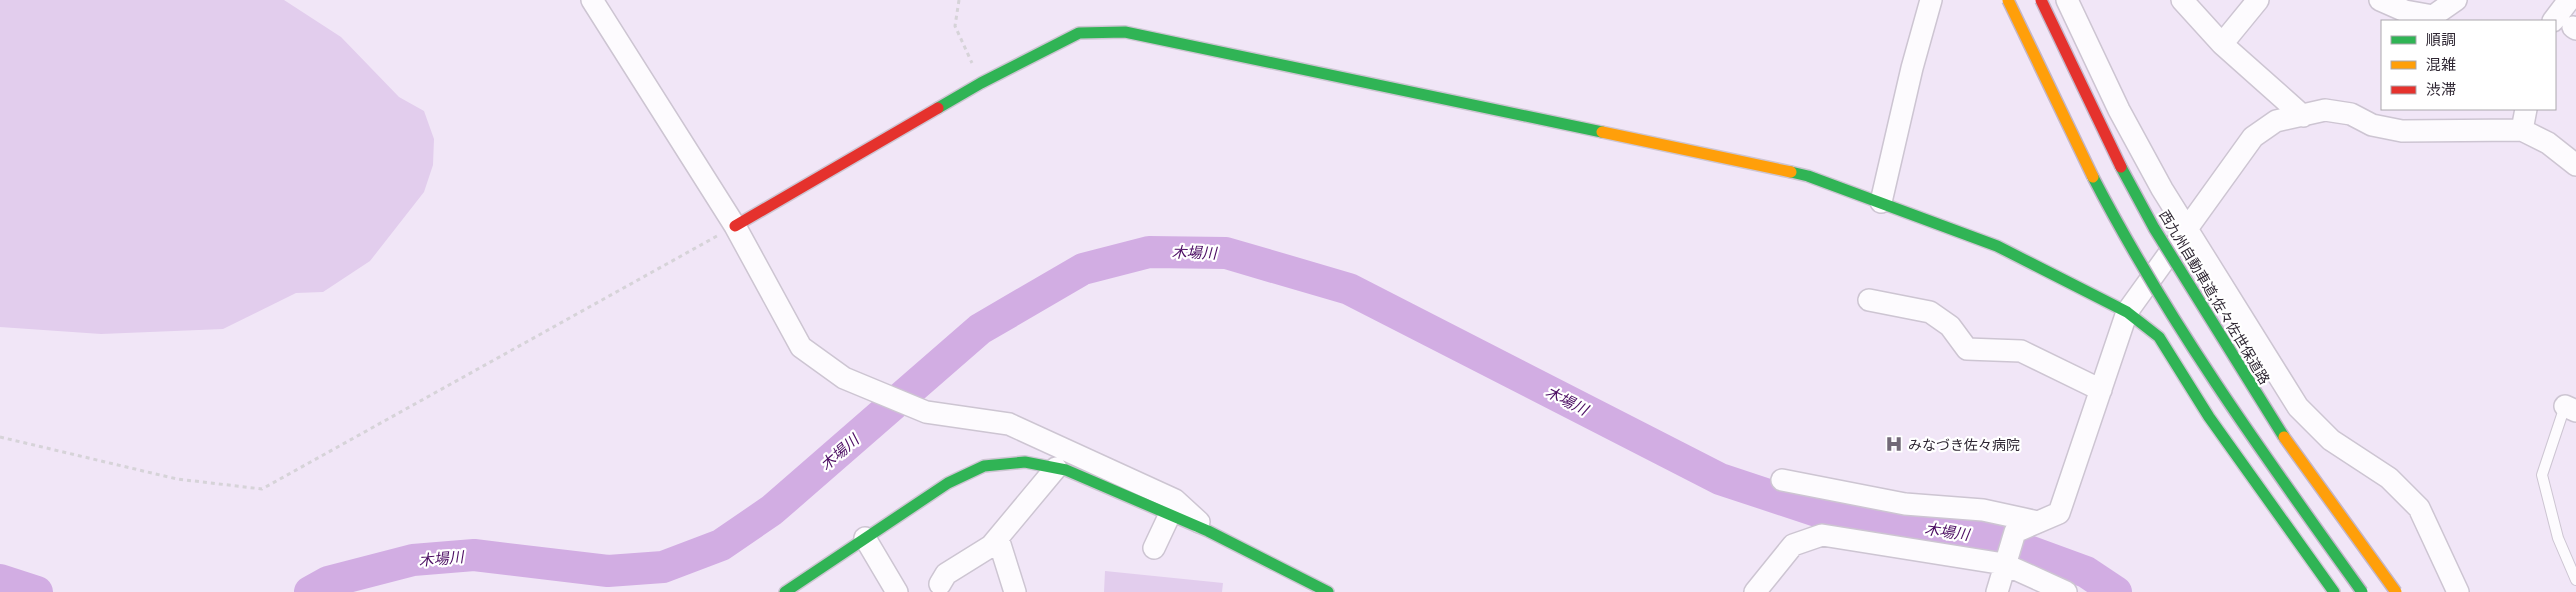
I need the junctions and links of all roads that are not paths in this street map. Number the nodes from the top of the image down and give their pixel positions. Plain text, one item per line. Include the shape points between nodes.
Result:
1 (592, 0) edge
2 (1931, 0) edge
3 (2008, 0) edge
4 (2041, 0) edge
5 (2067, 0) edge
6 (2182, 0) edge
7 (2258, 0) edge
8 (2380, 0) edge
9 (2456, 0) edge
10 (2569, 0) edge
11 (2567, 26) edge
12 (2222, 44) junction
13 (2526, 110) edge
14 (2303, 116) junction
15 (2522, 130) junction
16 (2576, 165) edge
17 (1881, 202) junction
18 (736, 226) junction
19 (2188, 230) junction
20 (1869, 300) dead end
21 (2127, 312) junction
22 (2102, 390) junction
23 (2570, 408) edge
24 (1056, 468) junction
25 (1782, 480) dead end
26 (1170, 514) junction
27 (2038, 522) junction
28 (1208, 531) junction
29 (865, 538) junction
30 (998, 538) junction
31 (1154, 548) dead end
32 (2005, 562) junction
33 (2576, 580) edge
34 (940, 584) dead end
35 (1303, 586) edge
36 (786, 592) edge
37 (897, 592) edge
38 (1015, 592) edge
39 (1328, 592) edge
40 (1756, 592) edge
41 (1997, 592) edge
42 (2066, 592) edge
43 (2334, 592) edge
44 (2362, 592) edge
45 (2396, 592) edge
46 (2458, 592) edge

1 - 18 street
2 - 17 street
3 - 44 main road, bridge via 2080,152 2129,243 2256,442
4 - 45 main road, 西九州自動車道;佐々佐世保道路, bridge via 2106,138 2154,228 2282,434
5 - 19 street via 2119,110
6 - 12 street
7 - 12 street
8 - 9 street via 2405,11 2433,16
10 - 11 street
12 - 14 street
13 - 15 street
14 - 15 street via 2326,110 2351,114 2372,125 2402,131
14 - 19 street via 2276,121 2253,137
15 - 16 street
17 - 18 main road via 1808,176 1125,32 1079,33 981,82
17 - 21 main road via 1997,246
18 - 28 street via 801,347 844,378 926,412 1009,424 1175,500
19 - 21 street
19 - 46 street via 2298,407 2331,440 2389,478 2419,508
20 - 22 street via 1930,312 1950,326 1967,350 2021,351
21 - 22 street
21 - 43 main road via 2159,336 2209,417
22 - 27 street via 2059,513
23 - 33 lane via 2542,475 2558,538
24 - 26 main road
24 - 29 main road via 1025,462 984,466 948,482
24 - 30 street
25 - 27 street via 1905,504 1983,510
26 - 28 main road
26 - 31 street
27 - 32 street via 2015,532
28 - 35 main road
29 - 36 main road
29 - 37 street
30 - 34 street via 991,546 946,574
30 - 38 street
32 - 40 street via 1822,535 1792,545
32 - 41 street
32 - 42 street
35 - 39 main road

